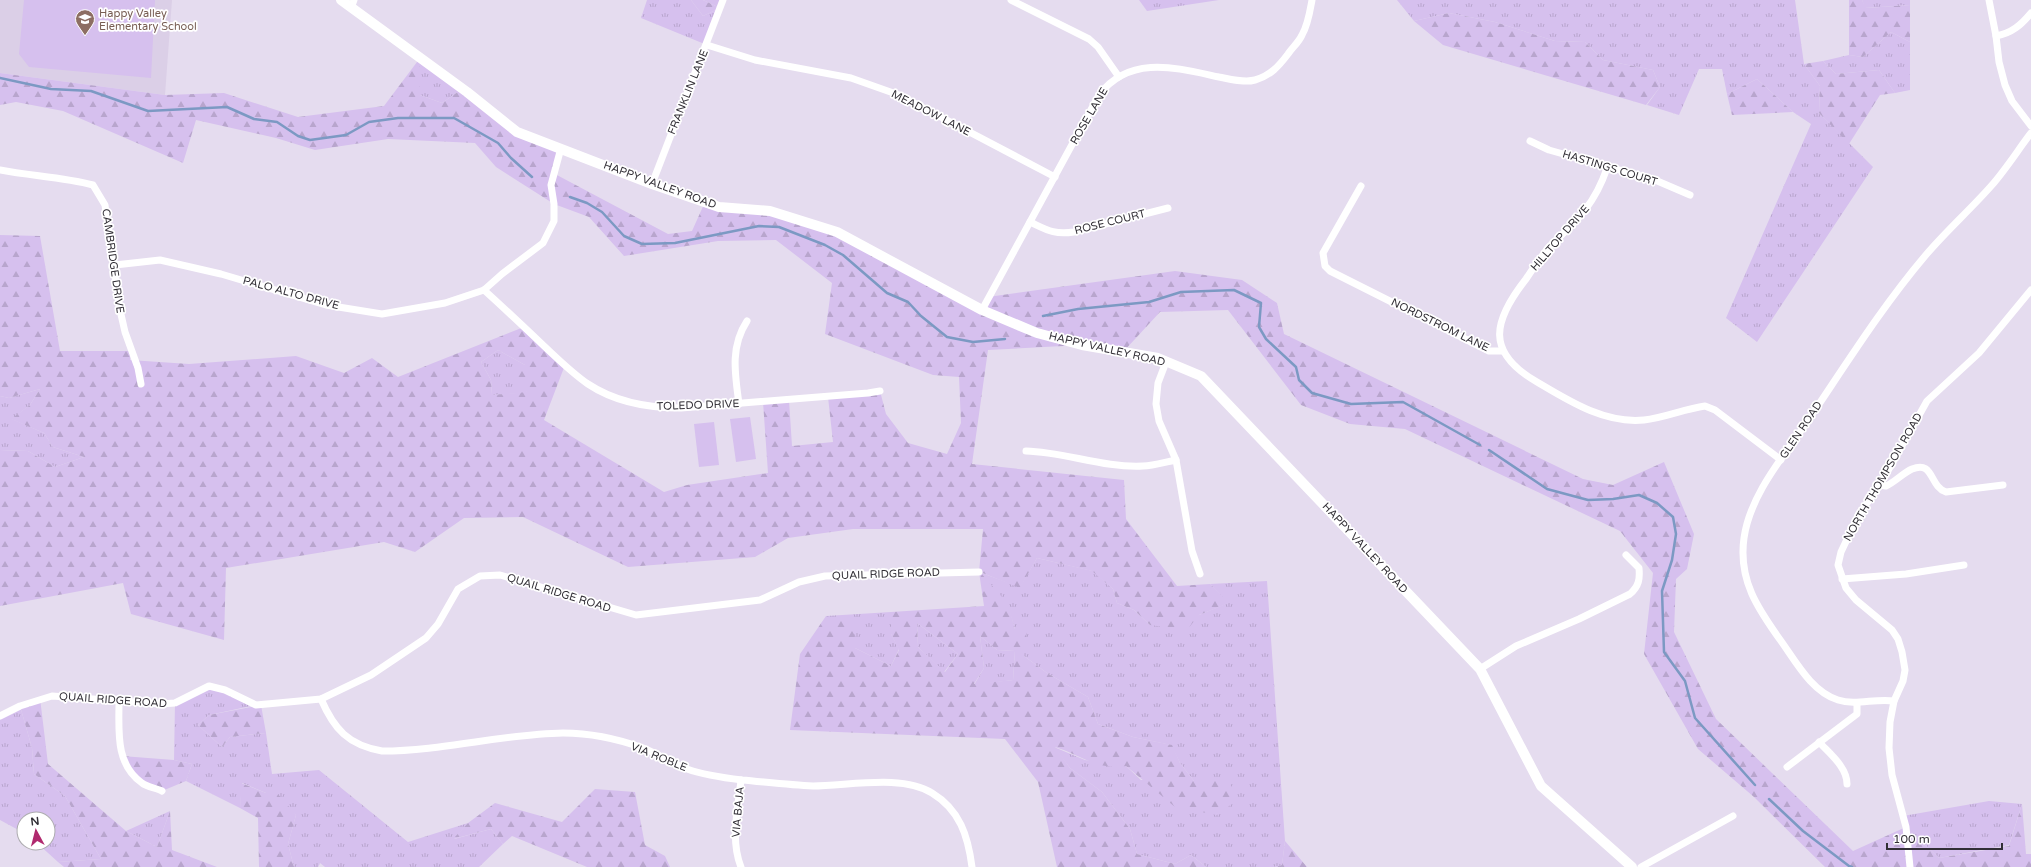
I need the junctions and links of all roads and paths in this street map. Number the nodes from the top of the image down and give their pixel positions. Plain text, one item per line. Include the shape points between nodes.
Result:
1 (341, 0) edge
2 (723, 0) edge
3 (1011, 0) edge
4 (1312, 0) edge
5 (1989, 0) edge
6 (353, 4) edge
7 (2031, 13) edge
8 (1996, 36) junction
9 (707, 45) junction
10 (1119, 77) junction
11 (2031, 126) edge
12 (2031, 134) edge
13 (1530, 141) dead end
14 (561, 148) junction
15 (1607, 168) junction
16 (0, 170) edge
17 (1054, 177) junction
18 (652, 184) junction
19 (1361, 186) dead end
20 (1690, 195) dead end
21 (1168, 208) dead end
22 (1030, 222) junction
23 (115, 265) junction
24 (484, 290) junction
25 (2031, 290) edge
26 (982, 310) junction
27 (747, 321) dead end
28 (1503, 351) junction
29 (1166, 362) junction
30 (141, 384) dead end
31 (880, 391) dead end
32 (739, 404) junction
33 (1026, 451) dead end
34 (1176, 460) junction
35 (1781, 460) junction
36 (2003, 485) dead end
37 (1880, 486) junction
38 (1626, 555) dead end
39 (1964, 565) dead end
40 (979, 572) dead end
41 (1200, 574) dead end
42 (1842, 579) junction
43 (1480, 669) junction
44 (321, 698) junction
45 (1894, 701) junction
46 (119, 702) junction
47 (1857, 703) junction
48 (0, 716) edge
49 (1819, 742) junction
50 (1787, 767) dead end
51 (741, 780) junction
52 (1847, 784) dead end
53 (162, 791) dead end
54 (1733, 816) dead end
55 (741, 867) edge
56 (972, 867) edge
57 (1632, 867) edge
58 (1642, 867) edge
59 (1910, 867) edge

1 - 6 street, HAPPY VALLEY ROAD
2 - 9 street, FRANKLIN LANE
3 - 10 street via 1089,39 1098,47
4 - 10 street, ROSE LANE via 1302,35 1270,74 1254,80 1234,80 1170,67 1152,66
5 - 8 street
6 - 14 street, HAPPY VALLEY ROAD via 517,132
7 - 8 street via 2008,34
8 - 11 street via 2005,85 2012,101
9 - 17 street, MEADOW LANE via 755,60 851,78 899,95
9 - 18 street, FRANKLIN LANE
10 - 17 street, ROSE LANE via 1107,84 1099,95
12 - 35 street, GLEN ROAD via 1993,184 1925,256 1890,301
13 - 15 street, HASTINGS COURT via 1549,150
14 - 18 street, HAPPY VALLEY ROAD
14 - 24 street, PALO ALTO DRIVE via 550,185 554,221 543,243
15 - 20 street, HASTINGS COURT via 1655,180
15 - 28 street, HILLTOP DRIVE via 1602,183 1585,211 1549,247 1508,305 1500,322 1498,336
16 - 23 street, CAMBRIDGE DRIVE via 71,179 93,186 105,205
17 - 22 street, ROSE LANE
18 - 26 street, HAPPY VALLEY ROAD via 719,207 770,211 837,232
19 - 28 street, NORDSTROM LANE via 1323,253 1325,266 1489,350
21 - 22 street, ROSE COURT via 1061,234
22 - 26 street, ROSE LANE
23 - 24 street, PALO ALTO DRIVE via 160,260 221,274 326,304 382,314 445,303
23 - 30 street, CAMBRIDGE DRIVE via 125,332
24 - 32 street, TOLEDO DRIVE via 564,365 588,384 615,397 659,408
25 - 37 street, NORTH THOMPSON ROAD via 1979,353 1927,401
26 - 29 street, HAPPY VALLEY ROAD via 1037,333 1082,345 1158,358
27 - 32 street via 740,331 734,358
28 - 35 street, NORDSTROM LANE via 1525,375 1573,404 1625,421 1644,420 1706,406 1715,410
29 - 34 street via 1158,383 1156,404 1159,421
29 - 43 street, HAPPY VALLEY ROAD via 1201,376 1214,388
31 - 32 street, TOLEDO DRIVE
33 - 34 street via 1044,451 1109,464 1143,466
34 - 41 street via 1190,545
35 - 47 street, GLEN ROAD via 1756,499 1744,538 1744,560 1750,592 1759,611 1807,677 1823,693 1838,700
36 - 37 street via 1946,492 1935,486 1926,468 1918,468 1912,469 1886,486
37 - 42 street, NORTH THOMPSON ROAD via 1859,514 1841,552 1838,565
38 - 43 street via 1639,568 1640,579 1636,589 1630,594 1579,620 1516,646
39 - 42 street via 1906,574
40 - 44 street, QUAIL RIDGE ROAD via 825,576 799,582 760,600 636,615 500,575 480,576 458,589 438,624 426,638 371,675
42 - 45 street, NORTH THOMPSON ROAD via 1856,600 1892,630 1898,639 1905,670
43 - 57 street, HAPPY VALLEY ROAD via 1541,786
44 - 46 street, QUAIL RIDGE ROAD via 256,705 226,690 209,686 176,703
44 - 51 street, VIA ROBLE via 335,726 350,739 369,749 391,751 563,733 600,736 642,748 689,769
45 - 47 street, GLEN ROAD via 1884,699
45 - 59 street, NORTH THOMPSON ROAD via 1889,748 1892,775 1906,827
46 - 48 street, QUAIL RIDGE ROAD via 52,696 27,703
46 - 53 street via 119,741 125,764 143,784
47 - 49 street via 1857,714
49 - 50 street
49 - 52 street via 1847,776
51 - 55 street, VIA BAJA via 735,838
51 - 56 street, VIA ROBLE via 813,786 902,783 923,788 947,804 960,821 968,841
54 - 58 street

